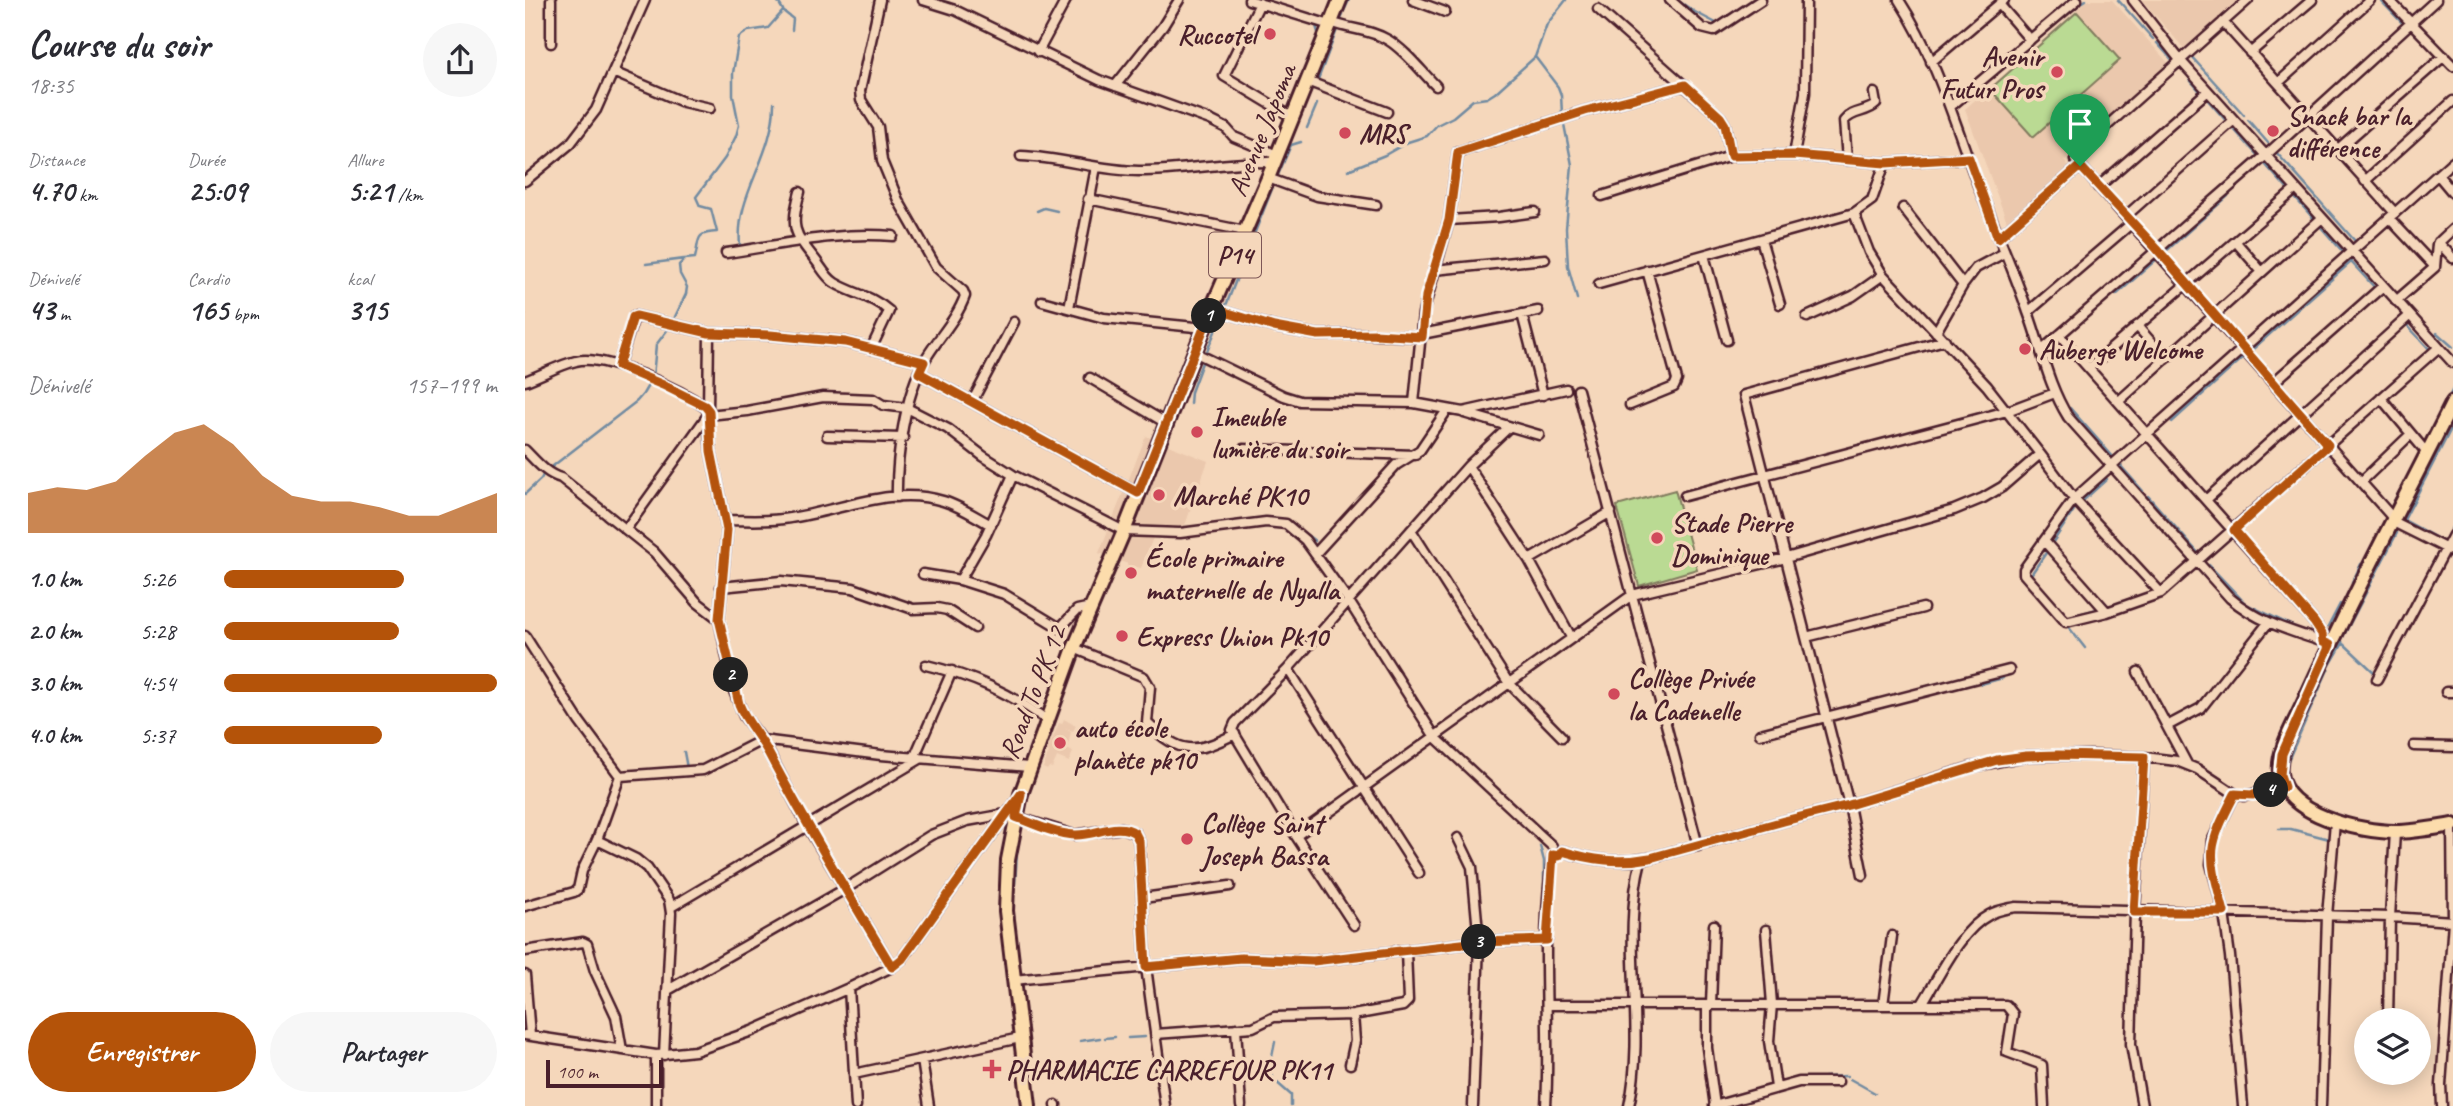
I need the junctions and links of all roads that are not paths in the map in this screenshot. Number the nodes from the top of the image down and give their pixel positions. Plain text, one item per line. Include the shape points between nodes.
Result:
1 (551, 0) edge
2 (645, 0) edge
3 (880, 0) edge
4 (923, 0) edge
5 (1066, 0) edge
6 (1179, 0) edge
7 (1249, 0) edge
8 (1340, 0) edge
9 (1413, 0) edge
10 (1670, 0) edge
11 (1761, 0) edge
12 (1806, 0) edge
13 (1899, 0) edge
14 (2077, 0) edge
15 (2133, 0) edge
16 (2248, 0) edge
17 (2312, 0) edge
18 (2370, 0) edge
19 (2389, 0) edge
20 (2437, 0) edge
21 (2001, 2) edge
22 (1260, 4) junction
23 (1746, 4) edge
24 (1598, 9) dead end
25 (1445, 12) dead end
26 (2223, 22) junction
27 (1331, 23) junction
28 (2411, 23) junction
29 (2030, 40) junction
30 (551, 43) dead end
31 (1038, 52) junction
32 (2251, 53) junction
33 (2444, 56) junction
34 (2180, 60) junction
35 (1931, 62) junction
36 (2453, 66) edge
37 (613, 72) junction
38 (1307, 81) junction
39 (2278, 83) junction
40 (1685, 85) junction
41 (1115, 86) junction
42 (1436, 86) dead end
43 (2208, 91) junction
44 (1874, 93) dead end
45 (2453, 101) edge
46 (1950, 107) junction
47 (710, 108) dead end
48 (1387, 112) dead end
49 (1292, 117) junction
50 (2308, 117) junction
51 (2234, 120) junction
52 (2337, 150) junction
53 (1794, 155) junction
54 (1021, 156) dead end
55 (1731, 156) junction
56 (2266, 156) junction
57 (1276, 158) junction
58 (1969, 158) junction
59 (1847, 160) junction
60 (2453, 161) edge
61 (1885, 163) junction
62 (2080, 166) junction
63 (1095, 167) junction
64 (2438, 175) junction
65 (1268, 178) junction
66 (525, 181) edge
67 (2365, 181) junction
68 (2098, 187) junction
69 (2296, 189) junction
70 (800, 192) dead end
71 (2453, 193) edge
72 (1602, 196) dead end
73 (1088, 199) junction
74 (1376, 205) dead end
75 (1903, 208) dead end
76 (1535, 212) dead end
77 (1854, 213) junction
78 (2392, 216) junction
79 (2322, 218) junction
80 (2129, 219) junction
81 (1449, 220) junction
82 (2453, 229) edge
83 (1245, 231) junction
84 (893, 236) dead end
85 (1998, 238) junction
86 (1761, 239) junction
87 (800, 242) junction
88 (2236, 242) junction
89 (2438, 242) junction
90 (2157, 249) junction
91 (2352, 251) junction
92 (726, 253) dead end
93 (2004, 253) junction
94 (1704, 254) junction
95 (2453, 258) edge
96 (1545, 259) dead end
97 (2435, 267) junction
98 (1434, 270) junction
99 (1647, 270) junction
100 (2262, 272) junction
101 (1884, 275) junction
102 (1599, 284) dead end
103 (2187, 284) junction
104 (1963, 285) junction
105 (2383, 286) junction
106 (1042, 301) dead end
107 (2396, 301) junction
108 (1780, 304) dead end
109 (1069, 308) junction
110 (1212, 308) junction
111 (1538, 311) dead end
112 (2028, 312) junction
113 (1522, 314) junction
114 (2215, 315) junction
115 (2409, 316) junction
116 (1807, 317) dead end
117 (1014, 322) dead end
118 (2137, 326) junction
119 (1205, 328) junction
120 (1936, 332) junction
121 (709, 333) junction
122 (1422, 335) junction
123 (2059, 335) junction
124 (1727, 340) dead end
125 (1945, 340) junction
126 (2243, 347) junction
127 (2438, 348) junction
128 (871, 349) junction
129 (2041, 351) junction
130 (1196, 353) junction
131 (2166, 359) junction
132 (924, 362) junction
133 (2453, 363) edge
134 (618, 366) junction
135 (2089, 368) junction
136 (919, 373) junction
137 (1090, 378) dead end
138 (525, 381) edge
139 (2274, 383) junction
140 (1566, 389) dead end
141 (1577, 390) dead end
142 (2055, 393) junction
143 (1543, 395) junction
144 (2381, 398) junction
145 (2119, 401) junction
146 (972, 402) junction
147 (2453, 402) edge
148 (1414, 403) junction
149 (1630, 405) dead end
150 (907, 408) junction
151 (1447, 410) junction
152 (2007, 411) junction
153 (1463, 412) junction
154 (708, 413) junction
155 (2301, 414) junction
156 (1166, 423) junction
157 (1509, 427) junction
158 (2147, 434) junction
159 (2411, 434) junction
160 (1539, 435) dead end
161 (827, 436) dead end
162 (903, 439) junction
163 (2328, 445) junction
164 (1243, 449) dead end
165 (525, 450) edge
166 (2427, 453) junction
167 (2040, 454) junction
168 (1415, 455) junction
169 (2111, 464) junction
170 (1468, 466) junction
171 (1764, 474) junction
172 (1013, 475) junction
173 (2361, 482) junction
174 (1138, 493) junction
175 (1685, 496) dead end
176 (897, 497) junction
177 (2074, 499) junction
178 (2207, 499) junction
179 (1131, 511) joint
180 (1611, 512) junction
181 (2391, 519) junction
182 (726, 520) junction
183 (991, 525) junction
184 (626, 528) junction
185 (1411, 530) junction
186 (2234, 530) junction
187 (1124, 531) junction
188 (2453, 535) edge
189 (2045, 542) junction
190 (2449, 550) edge
191 (1315, 554) junction
192 (1786, 558) junction
193 (1529, 560) junction
194 (2197, 561) junction
195 (923, 574) dead end
196 (960, 580) junction
197 (721, 587) junction
198 (2161, 593) junction
199 (1632, 595) junction
200 (1348, 600) junction
201 (1091, 607) junction
202 (1923, 608) dead end
203 (2107, 612) junction
204 (719, 619) junction
205 (2268, 623) junction
206 (975, 628) dead end
207 (525, 636) edge
208 (1571, 637) junction
209 (1806, 637) junction
210 (2326, 643) junction
211 (1074, 648) junction
212 (926, 665) dead end
213 (1288, 668) junction
214 (2009, 670) dead end
215 (952, 671) junction
216 (2138, 672) dead end
217 (2377, 679) dead end
218 (1508, 682) junction
219 (1826, 717) junction
220 (1047, 720) junction
221 (2167, 726) junction
222 (1235, 734) junction
223 (1760, 734) dead end
224 (1435, 737) junction
225 (1562, 737) dead end
226 (762, 740) junction
227 (2414, 746) dead end
228 (2453, 747) edge
229 (2144, 757) junction
230 (917, 759) junction
231 (2187, 764) junction
232 (1029, 767) junction
233 (620, 776) junction
234 (2284, 787) junction
235 (1364, 788) junction
236 (2235, 794) junction
237 (1849, 805) junction
238 (1011, 816) junction
239 (2335, 821) junction
240 (2453, 825) edge
241 (808, 827) junction
242 (2395, 832) junction
243 (1296, 836) junction
244 (1458, 838) dead end
245 (597, 840) junction
246 (1698, 846) junction
247 (1552, 851) junction
248 (1640, 860) junction
249 (1419, 873) dead end
250 (1863, 875) dead end
251 (1230, 886) dead end
252 (845, 889) junction
253 (1143, 898) junction
254 (525, 906) edge
255 (671, 907) junction
256 (2134, 912) junction
257 (2224, 912) junction
258 (2327, 916) junction
259 (2390, 917) junction
260 (2453, 921) edge
261 (1354, 925) dead end
262 (1714, 925) dead end
263 (1766, 930) dead end
264 (1892, 936) dead end
265 (1547, 940) junction
266 (1479, 942) junction
267 (1406, 950) junction
268 (525, 951) edge
269 (892, 967) junction
270 (1146, 967) junction
271 (525, 975) edge
272 (1013, 980) junction
273 (849, 988) junction
274 (668, 989) junction
275 (1772, 1004) junction
276 (1883, 1004) junction
277 (1922, 1004) junction
278 (1548, 1005) junction
279 (1633, 1005) junction
280 (1709, 1005) junction
281 (2388, 1008) edge
282 (1353, 1015) junction
283 (1235, 1028) junction
284 (1155, 1034) junction
285 (527, 1035) edge
286 (1020, 1038) junction
287 (622, 1050) junction
288 (660, 1055) junction
289 (922, 1059) junction
290 (1350, 1063) dead end
291 (854, 1074) junction
292 (1838, 1082) dead end
293 (1776, 1087) junction
294 (656, 1106) edge
295 (856, 1106) edge
296 (929, 1106) edge
297 (1029, 1106) edge
298 (1165, 1106) edge
299 (1241, 1106) edge
300 (1473, 1106) edge
301 (1546, 1106) edge
302 (1629, 1106) edge
303 (1714, 1106) edge
304 (2044, 1106) edge
305 (2142, 1106) edge
306 (2243, 1106) edge
307 (2321, 1106) edge
308 (2442, 1106) edge

1 - 30 street
2 - 37 street
3 - 132 street via 861,100 878,127 882,161 914,231 936,267 965,296
4 - 31 street via 955,10
5 - 31 street
6 - 41 street
7 - 22 street
8 - 27 main road, Avenue Japoma / P14
9 - 25 street
10 - 23 street via 1708,31 1720,28
11 - 23 street
12 - 53 street via 1805,93
13 - 35 street
14 - 29 street
15 - 34 street
16 - 26 street
17 - 32 street
18 - 39 street
19 - 28 street
20 - 28 street
21 - 29 street
21 - 35 street
22 - 27 street
22 - 49 street via 1224,76
24 - 40 street
26 - 32 street
26 - 34 street
27 - 38 main road, Avenue Japoma / P14
27 - 42 street via 1387,40
28 - 33 street
28 - 50 street
29 - 46 street
31 - 41 street
32 - 39 street
33 - 36 street
33 - 52 street
34 - 43 street
34 - 62 street via 2080,150 2075,160
35 - 46 street
37 - 47 street via 675,99
37 - 66 street via 581,132
38 - 48 street
38 - 49 main road, Avenue Japoma / P14
39 - 50 street
40 - 55 street via 1720,117
40 - 81 street via 1460,150
41 - 57 street via 1210,120
43 - 51 street
43 - 68 street
44 - 59 street via 1872,108 1844,121
45 - 67 street
46 - 58 street
49 - 57 main road, Avenue Japoma / P14
50 - 52 street
50 - 56 street
51 - 56 street
51 - 80 street
52 - 67 street
53 - 55 street
53 - 59 street
54 - 63 street
55 - 72 street
56 - 69 street
56 - 90 street
57 - 63 street via 1137,171
57 - 65 main road, Avenue Japoma / P14
58 - 61 street
58 - 85 street
59 - 61 street
60 - 64 street
61 - 77 street via 1873,200
62 - 68 street
62 - 85 street
63 - 73 street
64 - 71 street
64 - 78 street
65 - 74 street via 1317,196
65 - 83 main road, Avenue Japoma / P14
67 - 78 street
68 - 80 street
69 - 79 street
69 - 88 street
70 - 87 street via 795,228
73 - 83 street
73 - 109 street
75 - 104 street
76 - 81 street
77 - 86 street
77 - 101 street
78 - 91 street
78 - 97 street
79 - 91 street
79 - 100 street
80 - 90 street
80 - 112 street
81 - 98 street
82 - 89 street
83 - 110 main road, Avenue Japoma / P14
84 - 87 street via 827,236
85 - 93 street
86 - 94 street
86 - 108 street
87 - 92 street
87 - 128 street via 834,282 889,311
88 - 100 street
88 - 103 street
89 - 95 street
89 - 97 street
90 - 103 street
90 - 123 street
91 - 105 street
91 - 126 street
93 - 104 street via 1976,268
93 - 112 street
94 - 99 street
94 - 124 street
96 - 98 street
97 - 107 street
98 - 122 street
99 - 102 street
99 - 149 street via 1678,380 1674,387
100 - 114 street
101 - 116 street via 1853,296
101 - 120 street
103 - 114 street
103 - 118 street
104 - 120 street
105 - 107 street
105 - 139 street
106 - 109 street
107 - 115 street
109 - 119 street via 1104,318
110 - 119 main road, Avenue Japoma / P14
110 - 122 street via 1318,335
111 - 113 street
112 - 129 street
113 - 122 street
113 - 143 street
114 - 126 street
114 - 131 street
115 - 127 street
115 - 155 street
117 - 146 street
118 - 131 street
118 - 135 street
119 - 130 main road, Avenue Japoma / P14
120 - 125 street
121 - 128 street via 826,339
121 - 134 street via 635,316
121 - 154 street
122 - 148 street
123 - 129 street
123 - 135 street
125 - 152 street
125 - 171 street via 1744,395
126 - 139 street
126 - 158 street
127 - 133 street
127 - 144 street
128 - 132 street
129 - 142 street
130 - 148 street via 1300,401
130 - 156 main road, Avenue Japoma / P14
131 - 145 street
132 - 136 street
134 - 138 street via 595,359 577,360
134 - 154 street via 705,406
135 - 145 street
136 - 146 street
136 - 150 street
137 - 156 street
139 - 155 street
140 - 143 street
141 - 180 street
142 - 152 street
142 - 169 street
143 - 153 street
144 - 159 street
144 - 163 street
145 - 158 street
146 - 174 street
147 - 166 main road
148 - 151 street
150 - 154 street via 873,399 823,397
150 - 162 street
150 - 172 street via 948,429
151 - 153 street
151 - 168 street
152 - 167 street
152 - 171 street
153 - 157 street
154 - 182 street
154 - 184 street
155 - 163 street
155 - 178 street
156 - 174 main road, Avenue Japoma / P14
157 - 160 street
157 - 170 street
158 - 169 street
158 - 178 street
159 - 166 street
159 - 173 street
161 - 162 street
162 - 176 street
163 - 173 street
163 - 186 street
164 - 168 street
165 - 184 street via 545,470
166 - 181 main road
167 - 177 street
167 - 192 street via 2002,487 1970,505
168 - 191 street via 1397,465
169 - 177 street
169 - 194 street
170 - 185 street
170 - 193 street
171 - 175 street
171 - 192 street
172 - 183 street
172 - 187 street
173 - 181 street
174 - 179 main road, Avenue Japoma / P14
176 - 182 street via 791,518
176 - 183 street via 945,501
177 - 189 street
177 - 198 street
178 - 186 street
179 - 187 main road, Road To PK 12 / P14
180 - 193 street
180 - 199 street
181 - 190 street
181 - 210 main road
182 - 197 street
183 - 196 street
184 - 204 street
185 - 200 street
185 - 218 street
186 - 194 street
186 - 210 street via 2314,622
187 - 191 street via 1180,533 1276,522 1296,531
187 - 201 main road, Road To PK 12 / P14
188 - 190 street
189 - 203 street
189 - 203 street via 2023,571 2062,620
190 - 217 street
191 - 200 street
192 - 199 street
192 - 209 street
193 - 208 street
194 - 198 street
194 - 205 street via 2243,609
195 - 196 street
196 - 201 street via 1004,594 1061,628 1077,610
197 - 204 street
197 - 206 street via 781,581 853,588 913,609 947,610
198 - 203 street
199 - 208 street
199 - 246 street
200 - 213 street
200 - 224 street
201 - 211 main road, Road To PK 12 / P14
202 - 209 street
204 - 226 street via 739,704
205 - 210 street
205 - 221 street via 2201,708
207 - 233 street
208 - 218 street
209 - 219 street
210 - 234 main road via 2282,754
211 - 220 main road, Road To PK 12 / P14
211 - 222 street via 1144,677 1150,687 1147,723 1176,744 1201,749
212 - 215 street
213 - 222 street via 1235,723
213 - 235 street
214 - 219 street
215 - 220 street via 1011,696
215 - 230 street
216 - 221 street
218 - 224 street
218 - 225 street
219 - 223 street
219 - 237 street
220 - 232 main road, Road To PK 12 / P14
221 - 231 street
222 - 243 street
224 - 235 street
224 - 247 street
226 - 230 street
226 - 233 street via 703,770
226 - 241 street
227 - 228 street
229 - 231 street
229 - 237 street via 2058,755 1997,760
229 - 256 street
230 - 232 street
230 - 241 street
231 - 236 street
232 - 238 main road, Road To PK 12 / P14
233 - 245 street
234 - 236 street via 2253,795
234 - 239 main road via 2304,807
235 - 243 street
235 - 249 street
236 - 257 street via 2211,851
237 - 246 street
237 - 250 street
238 - 252 street via 967,821 931,835
238 - 253 street via 1074,835 1130,829 1139,841
238 - 269 street
238 - 272 main road, Road To PK 12 / P14 via 1005,895
239 - 242 main road
239 - 258 street
240 - 242 main road
240 - 260 street
241 - 252 street
241 - 255 street
242 - 259 street
243 - 261 street
244 - 266 street via 1472,867
245 - 254 street via 576,891
245 - 255 street via 642,863
246 - 248 street
247 - 248 street via 1601,861
247 - 265 street
248 - 279 street via 1633,897
251 - 253 street
252 - 269 street
252 - 274 street
253 - 270 street
255 - 274 street
256 - 257 street
256 - 277 street via 2016,907 1987,916 1962,940
256 - 305 street via 2131,1044
257 - 258 street
257 - 306 street
258 - 259 street
258 - 307 street
259 - 260 street
259 - 281 street
260 - 308 street
262 - 280 street
263 - 275 street
264 - 276 street
265 - 266 street
265 - 278 street
266 - 267 street
266 - 300 street
267 - 270 street via 1313,961 1241,958
267 - 282 street via 1406,1004
268 - 287 street via 587,944 616,1016
269 - 273 street
270 - 272 street
270 - 284 street
271 - 285 street
272 - 286 main road, Road To PK 12 / P14
273 - 288 street via 718,1045
273 - 291 street
274 - 288 street
275 - 276 street
275 - 280 street
275 - 293 street via 1769,1041
276 - 277 street
277 - 304 street via 2009,1007 2013,1018 2007,1052 2042,1065
278 - 279 street
278 - 301 street
279 - 280 street
279 - 302 street via 1636,1059
280 - 303 street via 1707,1048
282 - 283 street via 1274,1017 1253,1027
282 - 290 street via 1355,1041
283 - 284 street
283 - 299 street
284 - 298 street
285 - 287 street
286 - 289 street
286 - 297 main road, Road To PK 12 / P14
287 - 288 street
288 - 294 street
289 - 291 street
289 - 296 street
291 - 295 street
292 - 293 street
293 - 303 street

